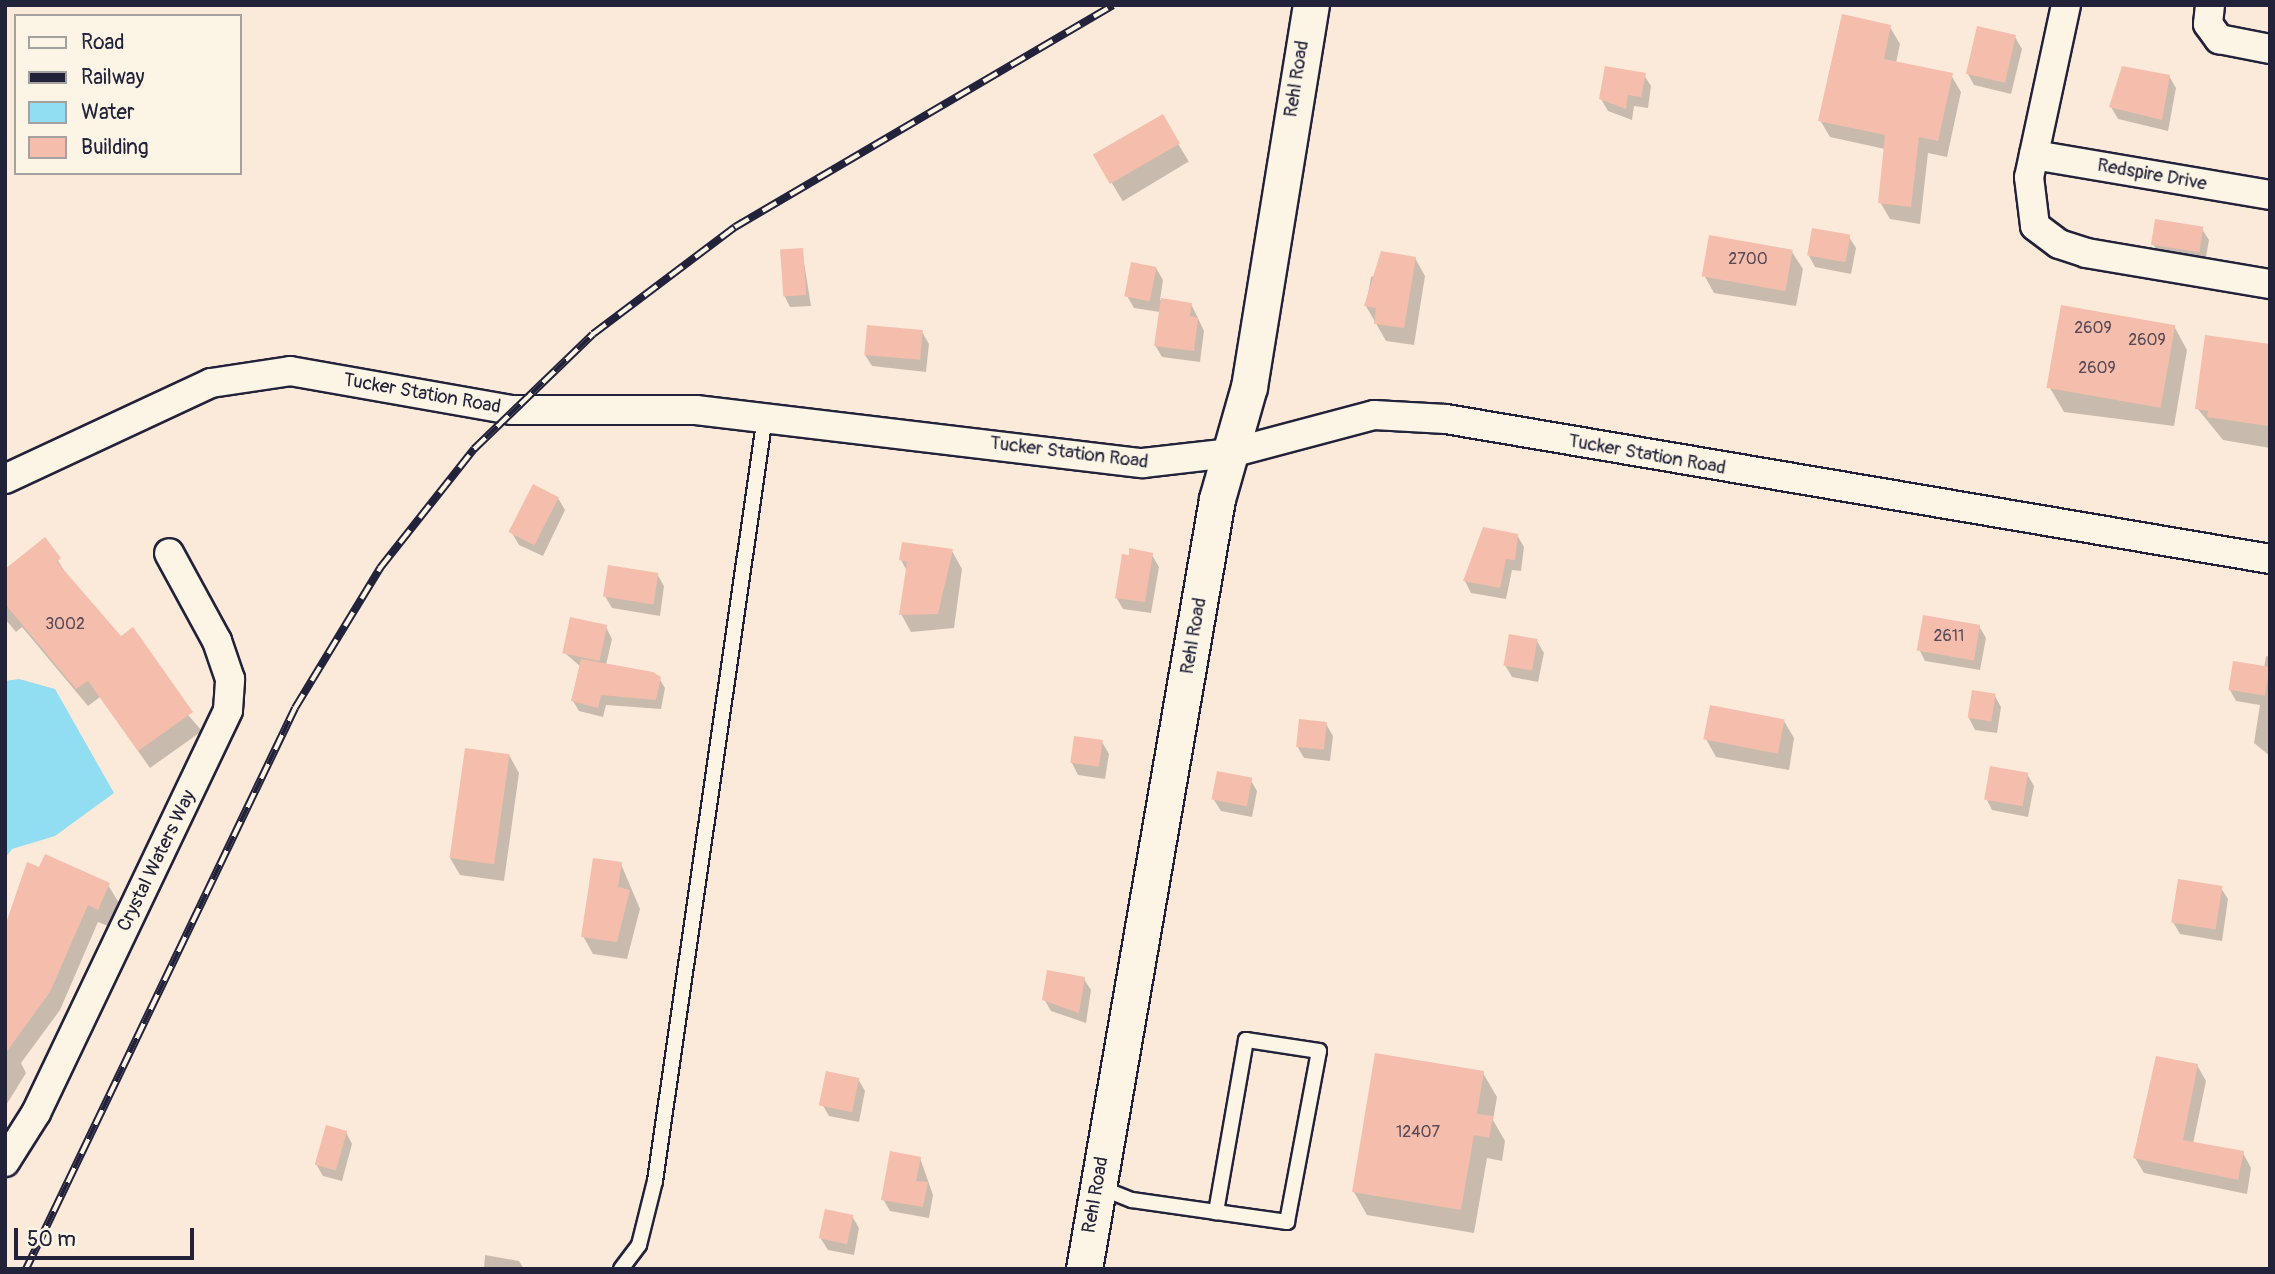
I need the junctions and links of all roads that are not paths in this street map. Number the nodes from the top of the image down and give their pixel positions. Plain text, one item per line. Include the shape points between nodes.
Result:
1 (1311, 5) edge
2 (2066, 5) edge
3 (2210, 5) edge
4 (2270, 49) edge
5 (2035, 155) junction
6 (2270, 195) edge
7 (2270, 284) edge
8 (765, 417) junction
9 (1231, 453) junction
10 (5, 479) edge
11 (169, 553) dead end
12 (2270, 559) edge
13 (5, 1163) edge
14 (1098, 1187) junction
15 (1216, 1212) junction
16 (621, 1269) edge
17 (1084, 1269) edge

1 - 9 street, Rehl Road via 1249,387
2 - 5 street
3 - 4 street via 2208,24 2218,39
5 - 6 street, Redspire Drive
5 - 7 street via 2028,200 2035,226 2059,244
8 - 9 street, Tucker Station Road via 1143,463
8 - 10 street, Tucker Station Road via 512,410 328,376 258,372 211,383
8 - 16 lane via 655,1181 639,1245
9 - 12 street, Tucker Station Road via 1374,415 1446,419
9 - 14 street, Rehl Road
11 - 13 street, Crystal Waters Way via 217,641 230,679 228,710 36,1113
14 - 15 lane via 1132,1200
14 - 17 street, Rehl Road
15 - 15 lane via 1287,1222 1319,1051 1246,1040

